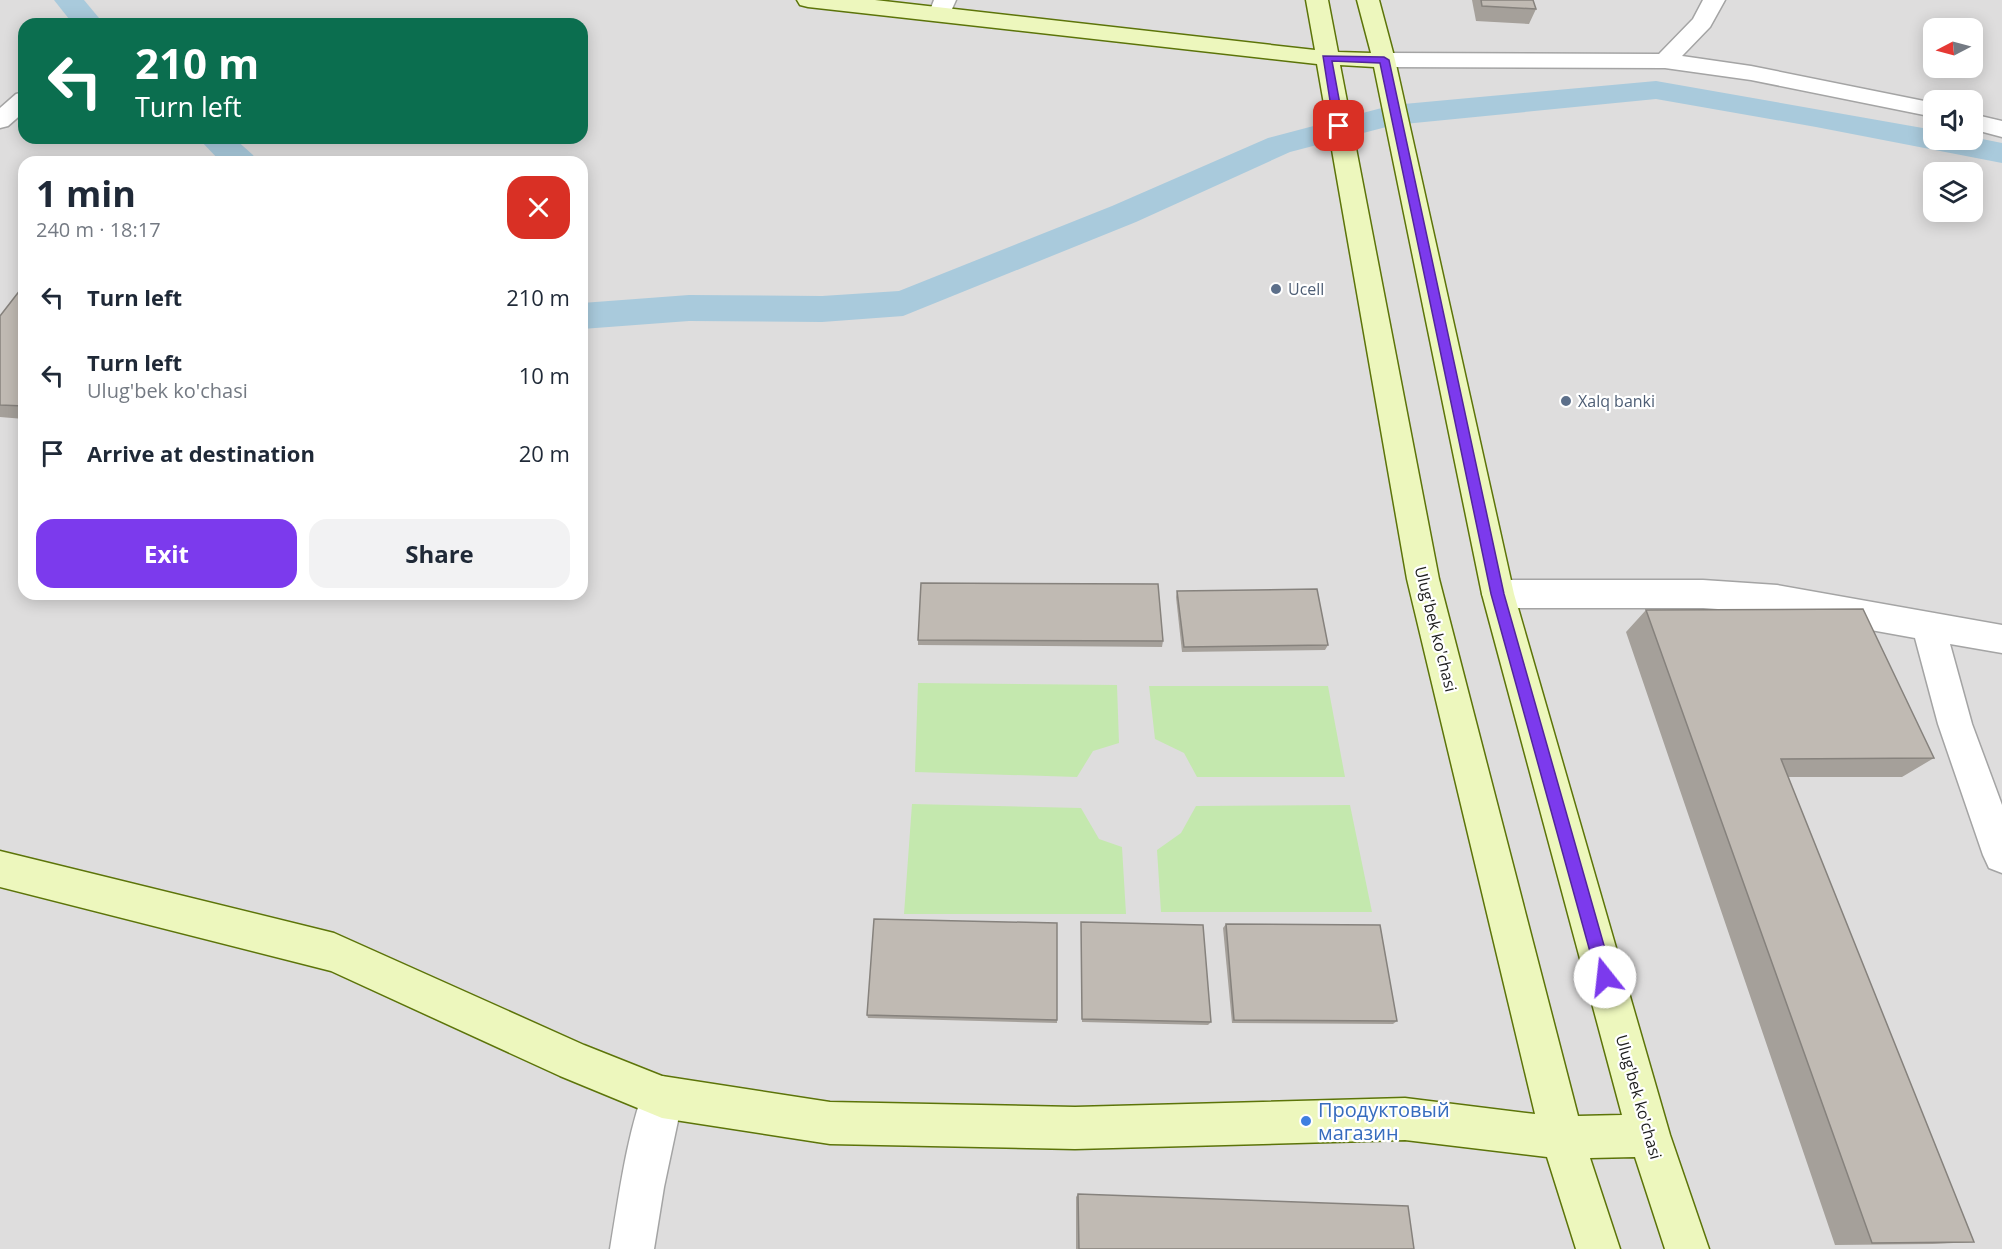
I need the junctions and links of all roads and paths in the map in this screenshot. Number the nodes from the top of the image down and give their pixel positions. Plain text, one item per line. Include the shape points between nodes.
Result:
1 (808, 0) edge
2 (1317, 0) edge
3 (1368, 0) edge
4 (1714, 0) edge
5 (943, 7) edge
6 (1327, 58) junction
7 (1384, 60) junction
8 (1665, 61) junction
9 (18, 104) edge
10 (1923, 108) edge
11 (0, 121) edge
12 (1983, 124) edge
13 (2002, 129) edge
14 (1498, 594) junction
15 (1928, 625) junction
16 (2002, 639) edge
17 (2002, 855) edge
18 (0, 869) edge
19 (662, 1097) junction
20 (1649, 1135) junction
21 (1562, 1138) junction
22 (632, 1249) edge
23 (1598, 1249) edge
24 (1688, 1249) edge

1 - 5 main road
2 - 6 main road, Ulug'bek ko'chasi
3 - 7 main road, Ulug'bek ko'chasi
4 - 8 street via 1702,22
5 - 6 main road
6 - 7 main road
6 - 21 main road, Ulug'bek ko'chasi via 1423,579
7 - 8 street
7 - 14 main road, Ulug'bek ko'chasi
8 - 10 street via 1751,73
9 - 11 street
12 - 13 street
14 - 15 street via 1703,594 1777,599
14 - 20 main road, Ulug'bek ko'chasi
15 - 16 street
15 - 17 street via 1956,724
18 - 19 main road via 334,952 574,1062
19 - 21 main road via 830,1123 1074,1128 1405,1119
19 - 22 street
20 - 21 main road
20 - 24 main road, Ulug'bek ko'chasi
21 - 23 main road, Ulug'bek ko'chasi

